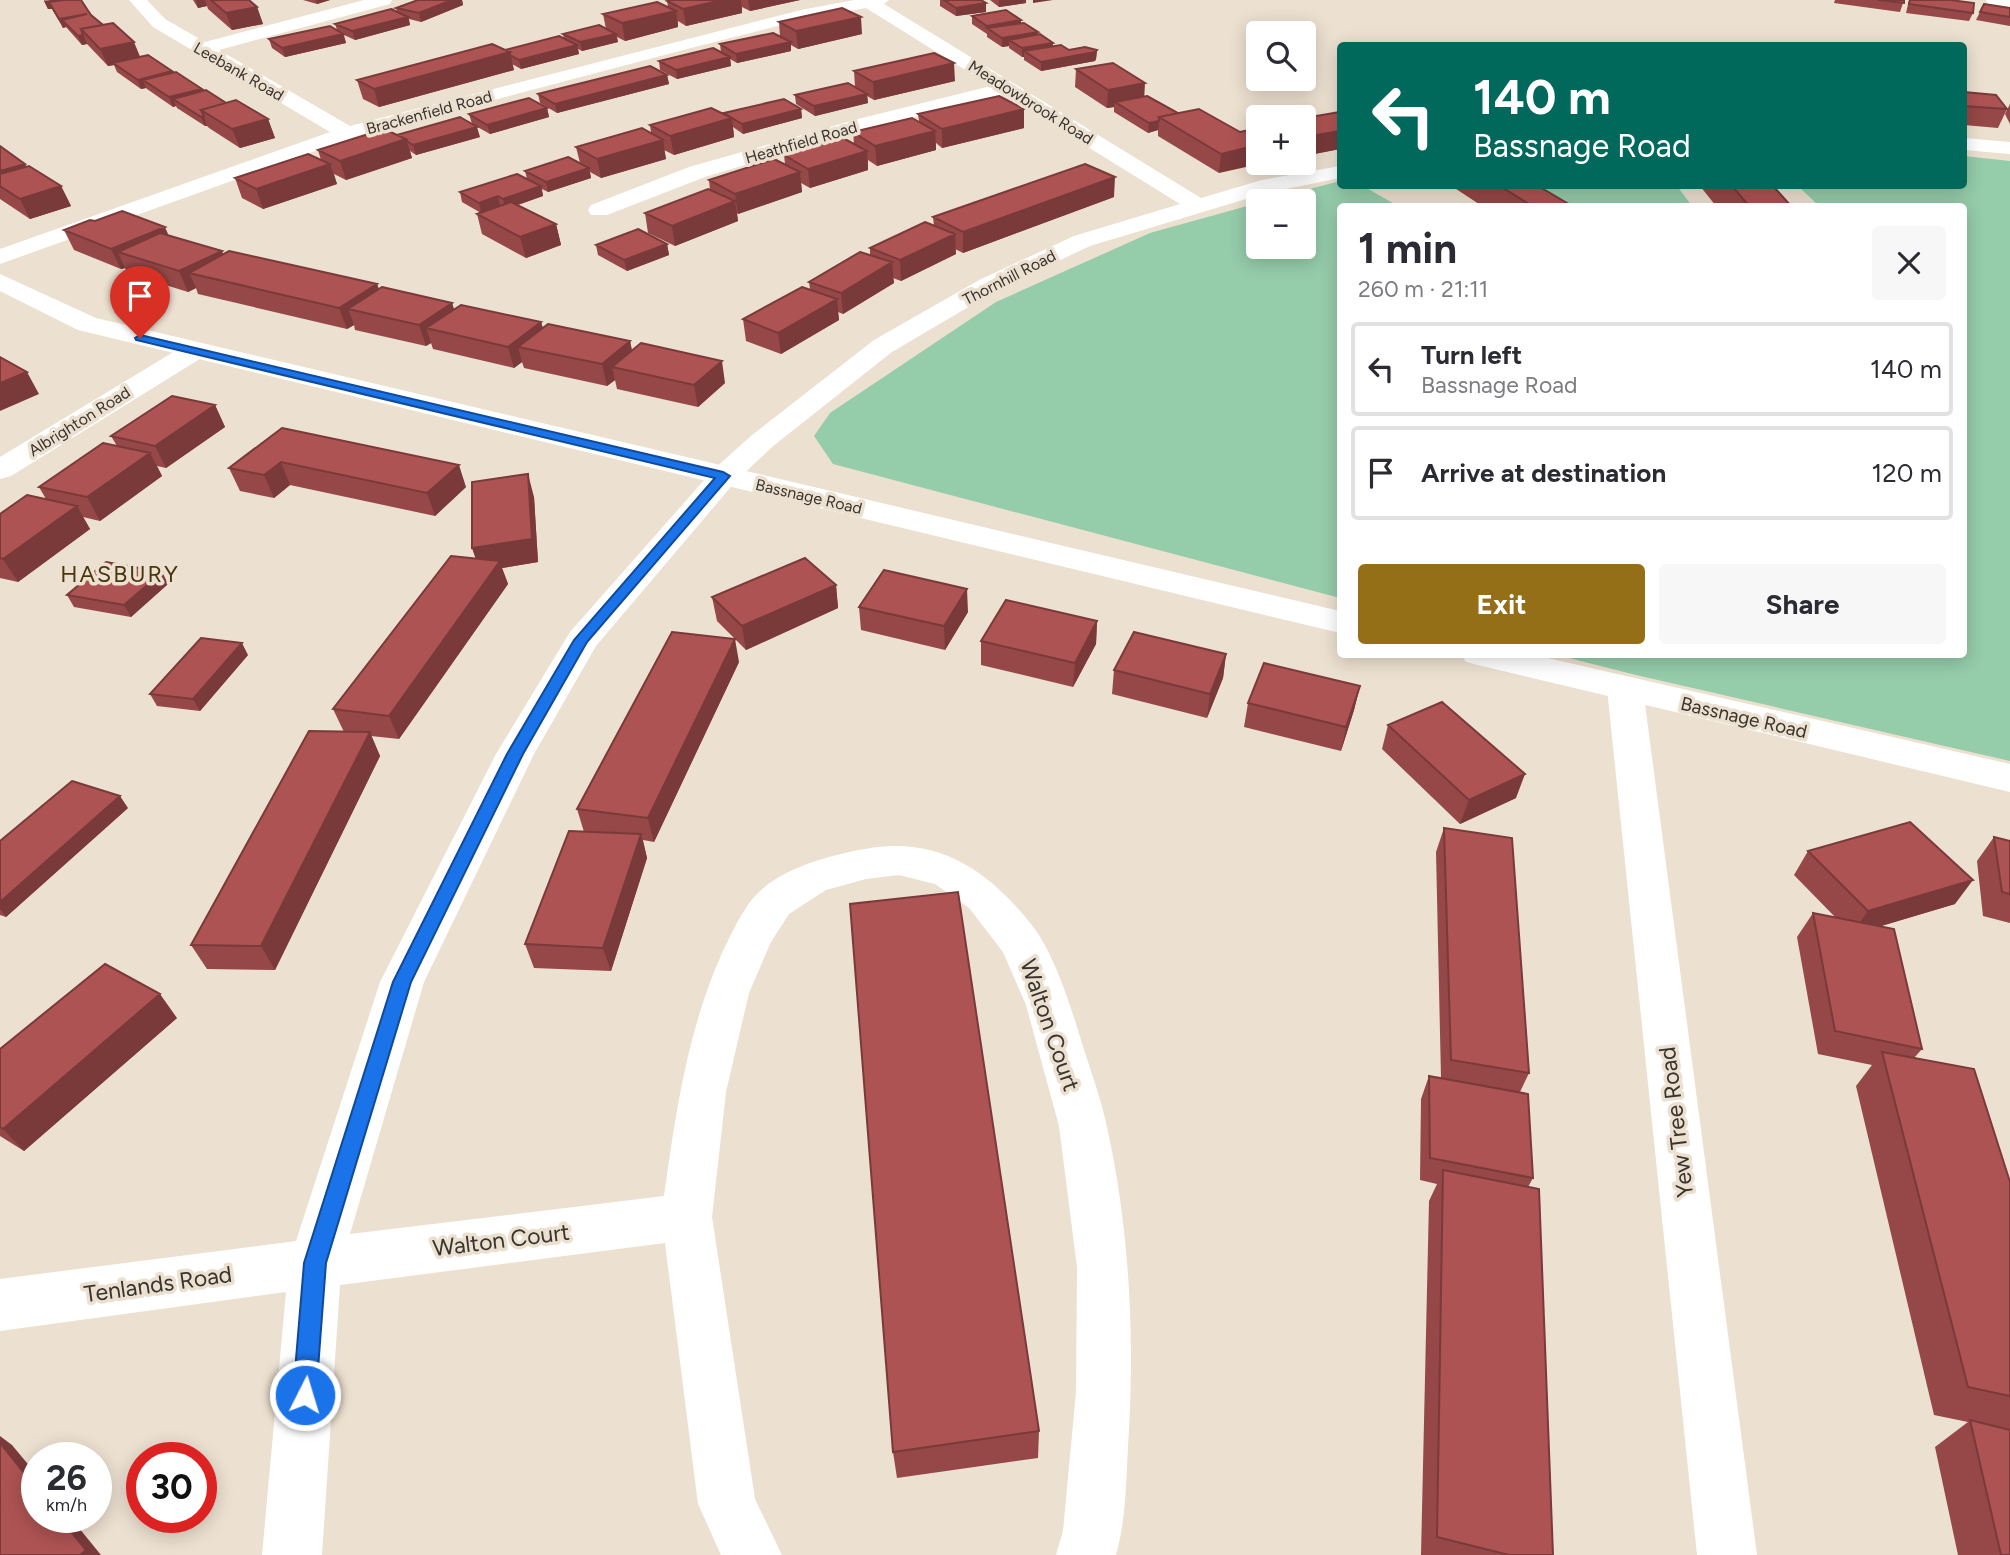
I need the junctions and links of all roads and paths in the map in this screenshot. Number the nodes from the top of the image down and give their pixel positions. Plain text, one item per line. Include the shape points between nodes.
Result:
1 (137, 0) edge
2 (384, 0) edge
3 (1994, 0) edge
4 (871, 1) edge
5 (2010, 2) edge
6 (202, 50) junction
7 (1008, 88) junction
8 (347, 133) junction
9 (1967, 144) edge
10 (2010, 148) edge
11 (1337, 173) edge
12 (576, 199) dead end
13 (1196, 205) junction
14 (599, 210) junction
15 (621, 223) dead end
16 (0, 257) edge
17 (0, 281) edge
18 (194, 351) junction
19 (0, 470) edge
20 (723, 476) junction
21 (1337, 621) edge
22 (1495, 658) edge
23 (1625, 689) junction
24 (2010, 778) edge
25 (687, 1217) junction
26 (315, 1263) junction
27 (0, 1305) edge
28 (292, 1555) edge
29 (752, 1555) edge
30 (1086, 1555) edge
31 (1727, 1555) edge

1 - 6 street, Leebank Road via 159,23
2 - 6 street
3 - 5 street
4 - 7 street, Meadowbrook Road
4 - 8 street, Brackenfield Road via 685,44
6 - 8 street, Leebank Road
7 - 13 street, Meadowbrook Road
7 - 14 street, Heathfield Road via 697,172
8 - 16 street, Brackenfield Road
9 - 10 street
11 - 13 street, Thornhill Road
12 - 14 street
13 - 20 street, Thornhill Road via 1082,242 990,284 883,346
14 - 15 street
17 - 18 street, Bassnage Road via 86,324
18 - 19 street, Albrighton Road
18 - 20 street, Bassnage Road
20 - 21 street, Bassnage Road
20 - 26 street, Thornhill Road via 582,640 515,754 402,982
22 - 23 street, Bassnage Road
23 - 24 street, Bassnage Road
23 - 31 street, Yew Tree Road
25 - 26 street, Walton Court
25 - 29 street, Walton Court via 727,1504
25 - 30 street, Walton Court via 702,1092 727,993 751,935 774,903 813,878 899,860 948,872 985,897 1021,943 1032,967 1048,1005 1083,1126 1104,1281 1104,1392 1093,1531
26 - 27 street, Tenlands Road
26 - 28 street, Thornhill Road

